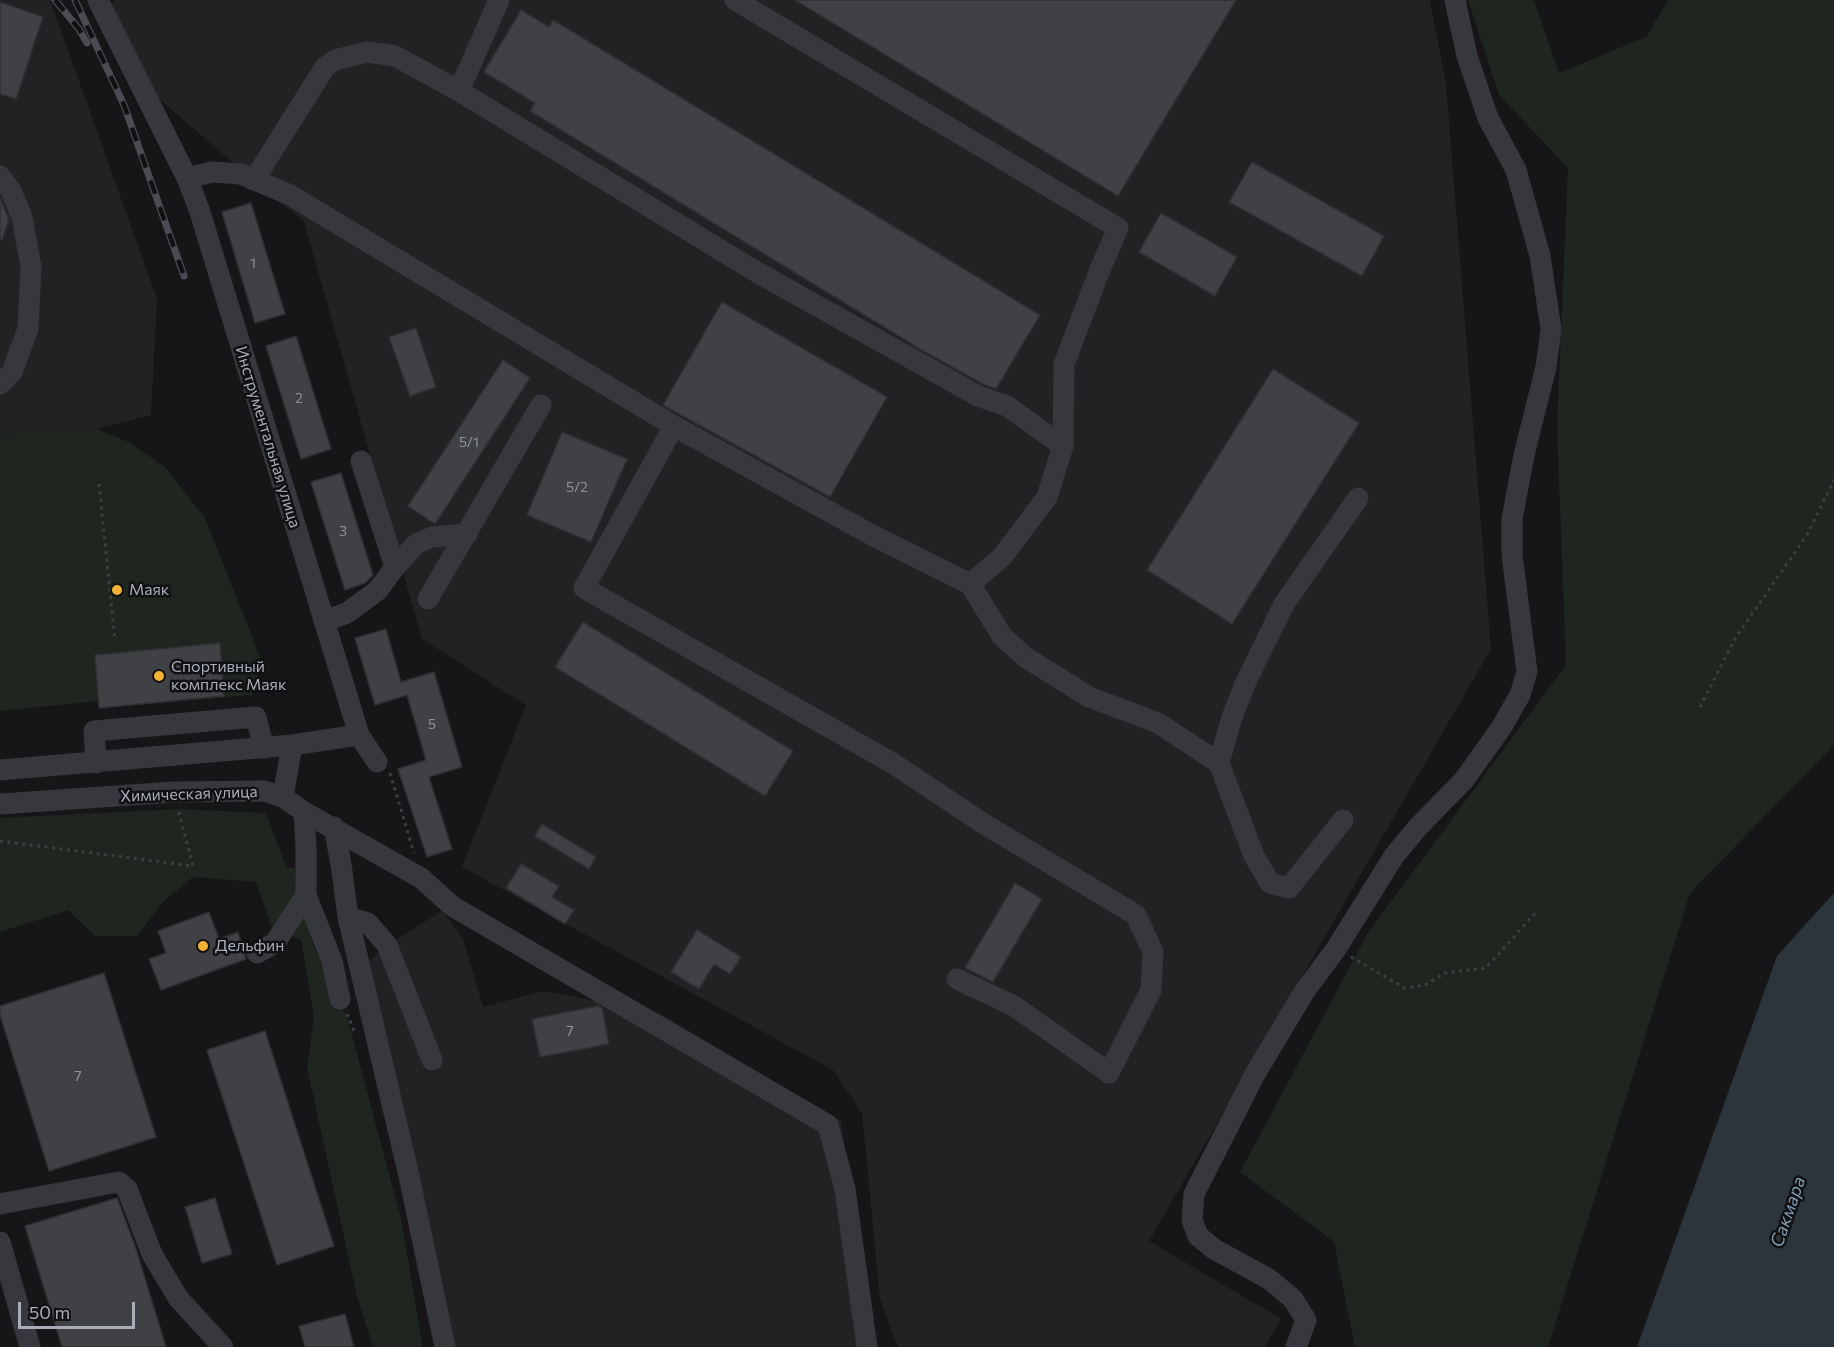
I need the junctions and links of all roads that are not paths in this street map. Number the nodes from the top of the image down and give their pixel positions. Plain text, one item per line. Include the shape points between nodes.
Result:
1 (98, 0) edge
2 (499, 0) edge
3 (735, 0) edge
4 (1455, 0) edge
5 (459, 91) junction
6 (0, 176) edge
7 (187, 178) junction
8 (254, 180) junction
9 (0, 384) edge
10 (542, 405) dead end
11 (674, 426) junction
12 (1063, 447) junction
13 (362, 461) dead end
14 (1358, 498) dead end
15 (467, 534) junction
16 (395, 567) junction
17 (969, 584) junction
18 (428, 599) dead end
19 (324, 621) junction
20 (359, 735) junction
21 (292, 745) junction
22 (264, 748) junction
23 (96, 762) junction
24 (377, 762) road end
25 (1219, 763) junction
26 (0, 770) edge
27 (283, 798) junction
28 (0, 804) edge
29 (304, 812) junction
30 (1343, 820) dead end
31 (333, 827) junction
32 (306, 895) junction
33 (348, 917) junction
34 (256, 953) dead end
35 (957, 979) dead end
36 (340, 999) dead end
37 (432, 1060) dead end
38 (0, 1204) edge
39 (0, 1242) edge
40 (8, 1301) edge
41 (1306, 1320) junction
42 (30, 1347) edge
43 (223, 1347) edge
44 (445, 1347) edge
45 (867, 1347) edge
46 (1296, 1347) edge
47 (1314, 1347) edge

1 - 7 street, Инструментальная улица
2 - 5 street
3 - 12 street via 1118,228 1064,364
4 - 41 street via 1467,56 1488,118 1516,170 1540,256 1551,330 1512,519 1512,555 1527,672 1520,695 1501,728 1464,780 1394,856 1304,992 1250,1084 1194,1194 1192,1220 1198,1236 1269,1279 1293,1299
5 - 8 street via 395,56 367,52 335,60 325,67
5 - 12 street via 755,271 978,396 1007,406
6 - 9 street via 22,217 31,267 28,329 12,372
7 - 8 street via 212,172 241,174
7 - 19 street, Инструментальная улица
8 - 11 street via 290,195
10 - 15 street
11 - 17 street
11 - 35 street via 584,588 894,764 984,824 1136,915 1153,952 1151,990 1109,1073 1014,1006
12 - 17 street via 1047,497 1002,557
13 - 16 street
14 - 25 street via 1284,604 1245,684
15 - 16 street via 432,537 416,544
15 - 18 street
16 - 19 street via 378,590 347,614
17 - 25 street via 1002,636 1025,657 1089,697 1158,723
19 - 20 street, Инструментальная улица
20 - 21 street
20 - 24 street, Инструментальная улица
21 - 22 street
21 - 27 street
22 - 23 street
22 - 23 street via 256,717 94,731
23 - 26 street
25 - 30 street via 1254,856 1270,883 1289,888
27 - 28 street, Химическая улица via 264,791 174,792
27 - 29 street, Химическая улица
29 - 31 street, Химическая улица
29 - 32 street
31 - 33 street
31 - 45 street, Химическая улица via 421,878 452,906 828,1125 844,1189
32 - 34 street via 275,943
32 - 36 street via 332,961
33 - 37 street via 368,923 387,945
33 - 44 street
38 - 43 street via 119,1182 127,1189 152,1254 178,1298
39 - 40 street
40 - 42 street
41 - 46 street
41 - 47 street

